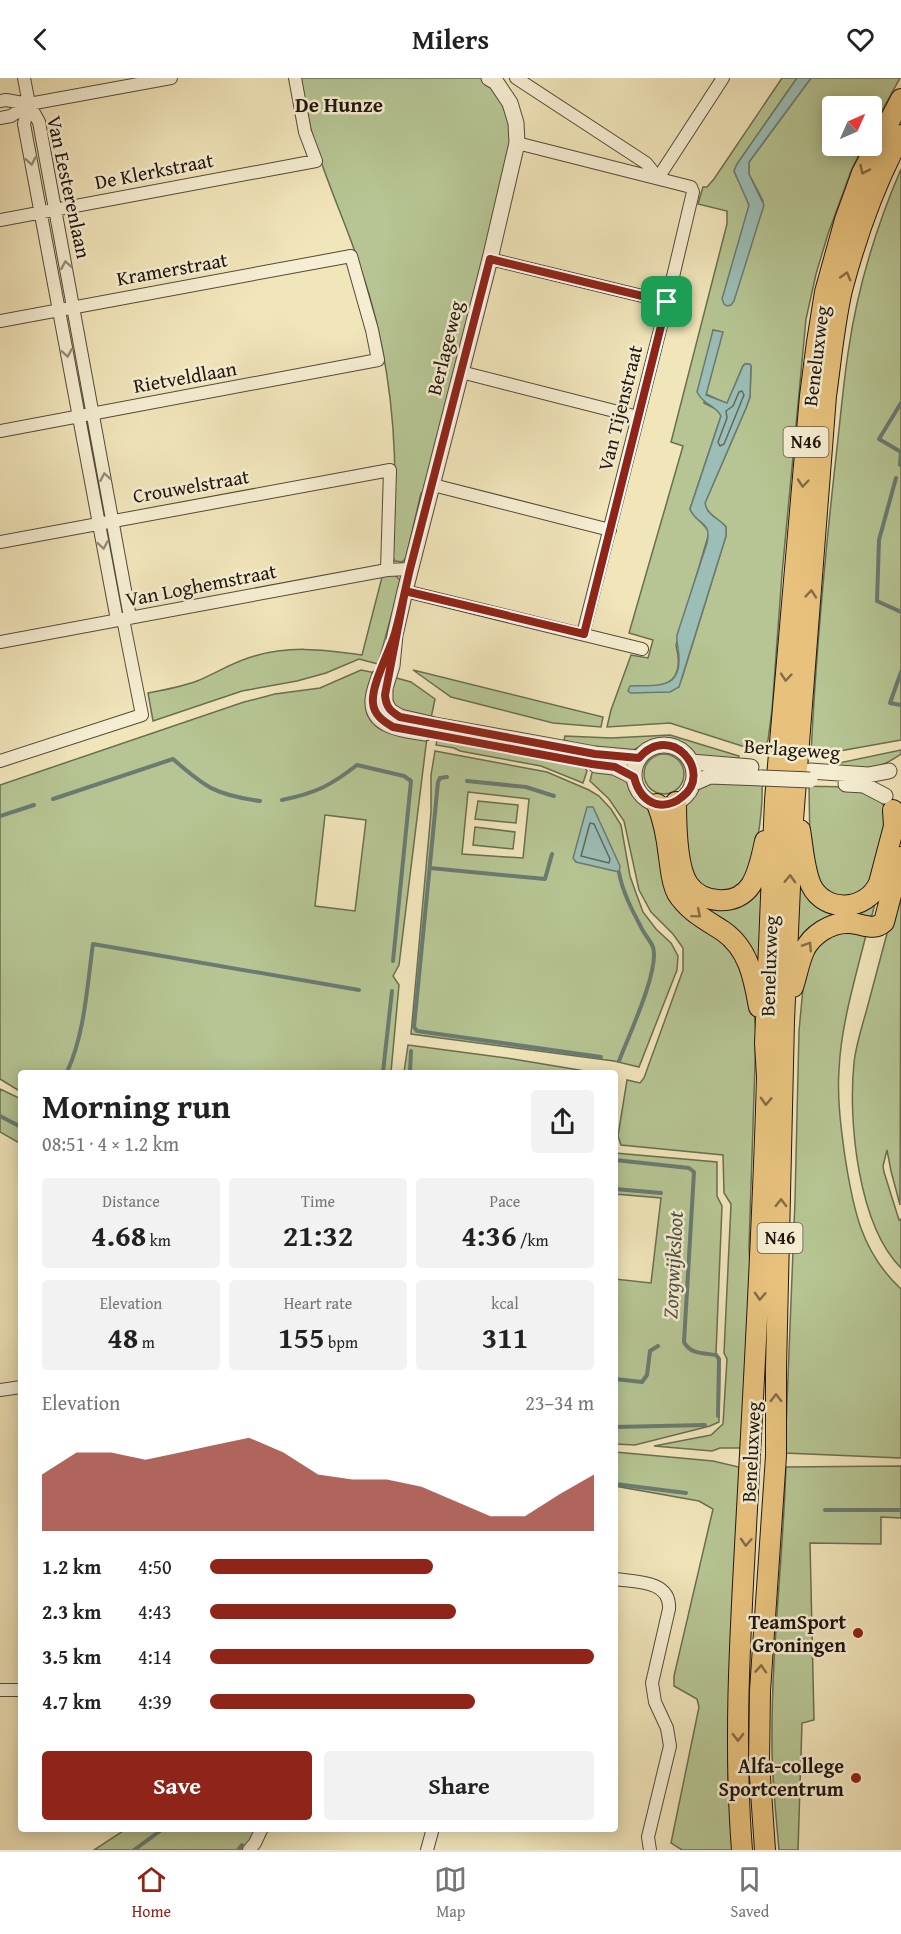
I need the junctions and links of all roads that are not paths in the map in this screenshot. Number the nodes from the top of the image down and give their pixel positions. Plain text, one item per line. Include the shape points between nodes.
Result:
1 (24, 78) edge
2 (171, 78) edge
3 (295, 78) edge
4 (516, 78) edge
5 (723, 78) edge
6 (496, 80) edge
7 (901, 99) edge
8 (0, 101) edge
9 (29, 104) junction
10 (0, 118) edge
11 (901, 135) edge
12 (517, 143) junction
13 (658, 178) junction
14 (56, 210) junction
15 (40, 213) junction
16 (0, 220) edge
17 (490, 259) junction
18 (667, 302) junction
19 (73, 307) junction
20 (60, 310) junction
21 (0, 321) edge
22 (378, 360) joint
23 (461, 372) junction
24 (93, 413) junction
25 (79, 417) junction
26 (638, 417) junction
27 (0, 431) edge
28 (433, 485) junction
29 (112, 520) junction
30 (99, 524) junction
31 (610, 530) junction
32 (0, 542) edge
33 (410, 569) junction
34 (387, 570) junction
35 (405, 591) junction
36 (123, 619) junction
37 (584, 634) junction
38 (395, 635) junction
39 (0, 642) edge
40 (642, 649) dead end
41 (639, 758) junction
42 (0, 761) edge
43 (691, 762) junction
44 (895, 766) edge
45 (762, 773) junction
46 (810, 775) junction
47 (634, 777) junction
48 (692, 784) junction
49 (785, 800) junction
50 (667, 803) junction
51 (893, 807) edge
52 (901, 857) edge
53 (784, 1021) junction
54 (765, 1042) junction
55 (18, 1387) edge
56 (0, 1390) edge
57 (618, 1580) edge
58 (0, 1690) edge
59 (18, 1690) edge
60 (260, 1832) edge
61 (432, 1832) edge
62 (765, 1844) edge
63 (249, 1850) edge
64 (428, 1850) edge
65 (650, 1850) edge
66 (742, 1850) edge

1 - 9 street
2 - 9 street
3 - 14 street, De Klerkstraat via 305,132 316,161
4 - 13 street via 646,163
5 - 13 street
6 - 12 street, Berlageweg via 510,103
7 -> 49 highway, Beneluxweg / N46 via 862,173 825,292 810,396
8 - 9 street
9 - 10 street
9 - 14 street, Van Eesterenlaan via 39,122
9 -> 15 street, Van Eesterenlaan via 24,124
49 -> 11 highway, Beneluxweg / N46 via 833,340 859,231
12 - 13 street
12 - 17 street, Berlageweg
13 - 18 street, Van Tijenstraat via 691,187 693,192
14 - 15 street, De Klerkstraat
19 -> 14 street, Van Eesterenlaan
15 - 16 street, De Klerkstraat
15 - 20 street, Van Eesterenlaan
17 - 18 street
17 - 23 street, Berlageweg
18 - 26 street, Van Tijenstraat
19 - 20 street, Kramerstraat
19 - 22 street, Kramerstraat via 351,256
19 - 24 street, Van Eesterenlaan
20 - 21 street, Kramerstraat
20 -> 25 street, Van Eesterenlaan
22 - 24 street, Rietveldlaan
23 - 26 street
23 - 28 street, Berlageweg
24 - 25 street, Rietveldlaan
29 -> 24 street, Van Eesterenlaan
25 - 27 street, Rietveldlaan
25 - 30 street, Van Eesterenlaan
26 - 31 street, Van Tijenstraat
28 - 31 street
28 - 33 street, Berlageweg
29 - 30 street, Crouwelstraat
29 - 34 street, Crouwelstraat via 390,470
29 - 36 street, Van Eesterenlaan
30 - 32 street, Crouwelstraat
30 -> 36 street, Van Eesterenlaan
31 - 37 street, Van Tijenstraat
33 - 34 street, Van Loghemstraat
33 - 35 street, Berlageweg
34 - 36 street, Van Loghemstraat
35 - 37 street
35 - 38 street, Berlageweg
36 - 39 street, Van Loghemstraat
36 - 42 street, Van Eesterenlaan via 142,715
37 - 40 street
38 - 41 street, Berlageweg via 385,703 400,717 595,754
38 - 47 street, Berlageweg via 372,701 382,721 393,727 615,767
41 - 43 street via 650,748 666,745 681,750
41 - 47 street
43 - 45 street, Berlageweg
43 - 48 street
44 - 46 street, Berlageweg via 868,775
44 - 51 street via 885,782
45 - 46 street, Berlageweg
45 - 48 street, Berlageweg via 710,776
46 - 51 street, Berlageweg via 864,786
47 - 50 street via 648,800
48 - 50 street via 686,795
49 - 50 highway, N46 via 752,884 735,898 722,901 699,894 688,884 682,870 676,824
49 - 51 highway, N46 via 812,886 831,903 843,906 856,905 875,891 894,826
53 -> 49 highway, Beneluxweg / N46
49 - 54 highway, Beneluxweg / N46
50 -> 54 highway, N46 via 663,820 677,893 689,907 724,932 748,963
53 -> 52 highway, N46 via 809,943 822,930 839,924 848,922 874,928 882,924
62 -> 53 highway, Beneluxweg / N46 via 759,1762 760,1691 776,1456
54 -> 66 highway, Beneluxweg / N46 via 760,1292 737,1737
55 - 56 street
57 - 65 street via 658,1587 669,1600 652,1683 670,1746 648,1838
58 - 59 street
60 - 63 street
61 - 64 street

